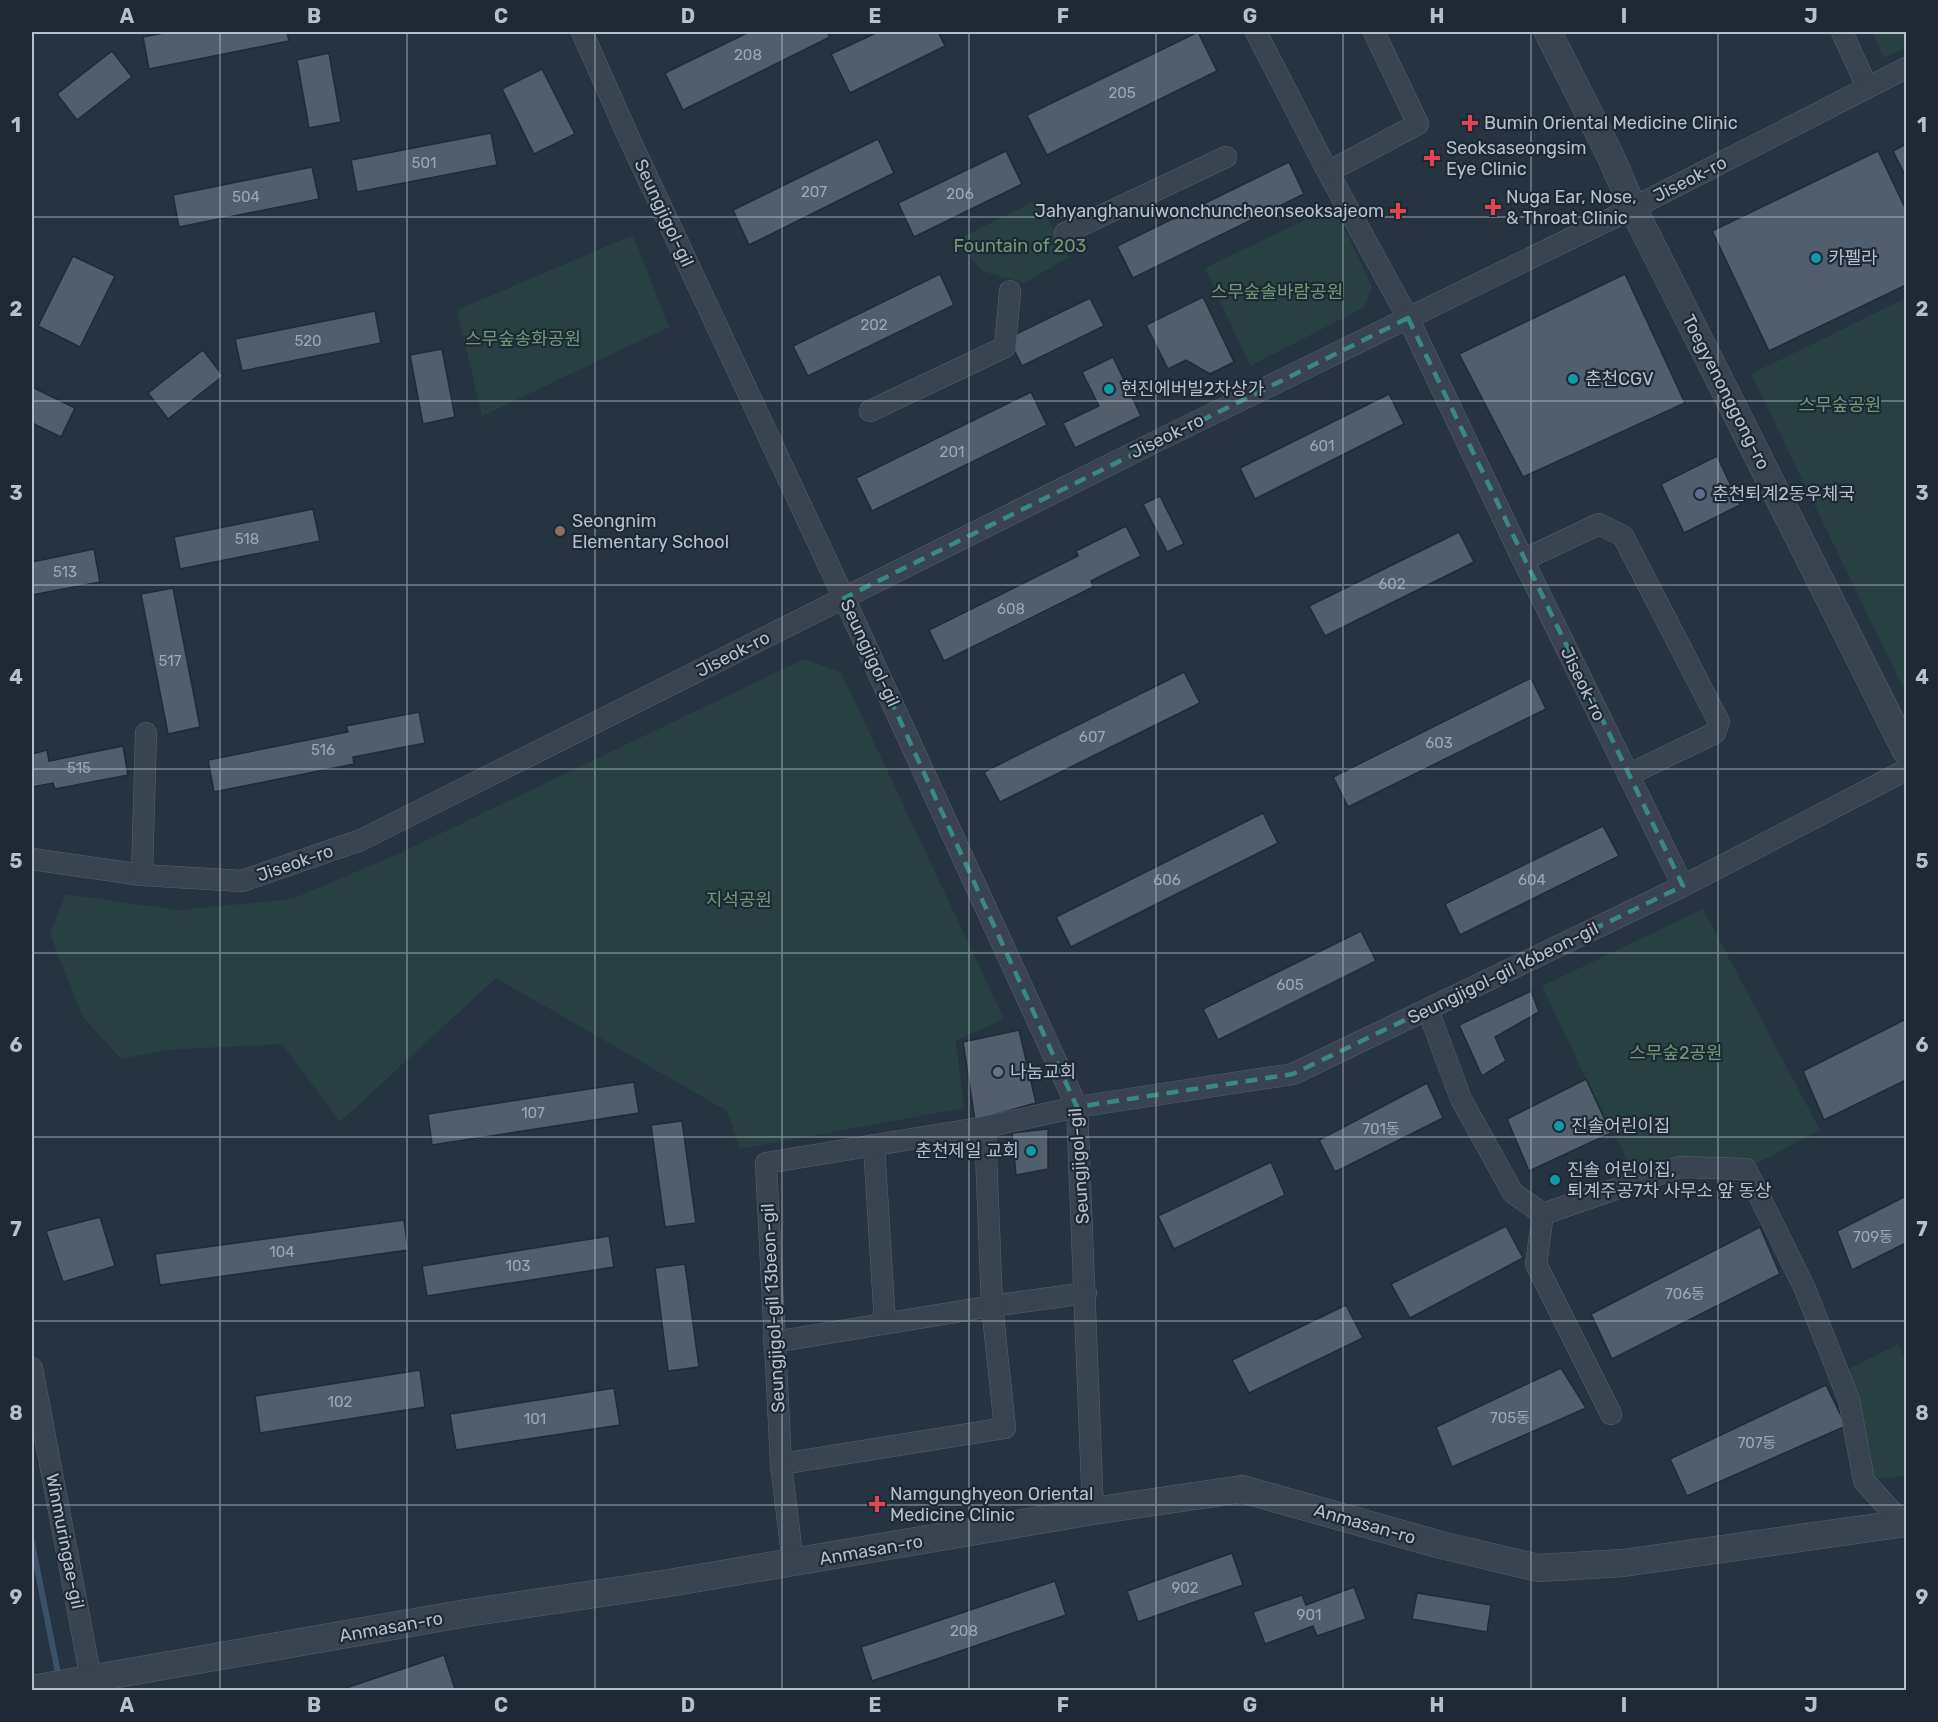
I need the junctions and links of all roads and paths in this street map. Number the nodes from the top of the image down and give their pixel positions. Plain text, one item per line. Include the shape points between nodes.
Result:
1 (582, 32) edge
2 (1256, 32) edge
3 (1374, 32) edge
4 (1548, 32) edge
5 (1842, 32) edge
6 (1906, 68) edge
7 (1867, 87) junction
8 (1226, 157) dead end
9 (1328, 171) junction
10 (1633, 208) junction
11 (1065, 233) dead end
12 (1010, 291) dead end
13 (1408, 318) junction
14 (870, 411) dead end
15 (1523, 560) junction
16 (844, 598) junction
17 (146, 733) dead end
18 (1906, 751) edge
19 (1906, 770) edge
20 (1628, 775) junction
21 (32, 859) edge
22 (142, 875) junction
23 (1683, 886) junction
24 (1428, 1010) junction
25 (1077, 1107) junction
26 (985, 1127) junction
27 (874, 1145) junction
28 (1543, 1214) junction
29 (1086, 1293) junction
30 (992, 1306) junction
31 (885, 1324) junction
32 (774, 1342) junction
33 (32, 1368) edge
34 (1611, 1414) dead end
35 (781, 1464) junction
36 (1093, 1511) junction
37 (1905, 1524) edge
38 (793, 1563) junction
39 (88, 1683) edge
40 (32, 1689) edge

1 - 16 street, Seungjigol-gil
2 - 9 street
3 - 9 street via 1418,124
4 - 10 street, Toegyenonggong-ro
5 - 7 street
6 - 7 street, Jiseok-ro
7 - 10 street, Jiseok-ro
8 - 11 street
9 - 13 street
10 - 13 street, Jiseok-ro
10 - 18 street, Toegyenonggong-ro
12 - 14 street via 1005,347
13 - 15 street, Jiseok-ro
13 - 16 street, Jiseok-ro
15 - 20 street, Jiseok-ro
15 - 20 street via 1599,525 1623,536 1719,722 1715,733
16 - 22 street, Jiseok-ro via 361,840 242,881
16 - 25 street, Seungjigol-gil
17 - 22 street
19 - 23 street, Seungjigol-gil 16beon-gil
20 - 23 street, Jiseok-ro
21 - 22 street, Jiseok-ro
23 - 24 street, Seungjigol-gil 16beon-gil
24 - 25 street, Seungjigol-gil 16beon-gil via 1293,1074
24 - 28 street via 1461,1099 1513,1193
25 - 26 street, Seungjigol-gil 13beon-gil
25 - 29 street, Seungjigol-gil
26 - 27 street, Seungjigol-gil 13beon-gil
26 - 30 street
27 - 31 street
27 - 32 street, Seungjigol-gil 13beon-gil via 766,1163
28 - 34 street via 1536,1264
28 - 37 street via 1680,1167 1746,1169 1804,1289 1849,1401 1864,1481
29 - 30 street
29 - 36 street, Seungjigol-gil
30 - 31 street
30 - 35 street via 1005,1428
31 - 32 street
32 - 35 street, Seungjigol-gil 13beon-gil
33 - 39 street, Winmuringae-gil
35 - 38 street, Seungjigol-gil 13beon-gil
36 - 37 street, Anmasan-ro via 1242,1489 1538,1568 1623,1563
36 - 38 street, Anmasan-ro
38 - 39 street, Anmasan-ro via 467,1613
39 - 40 street, Anmasan-ro

